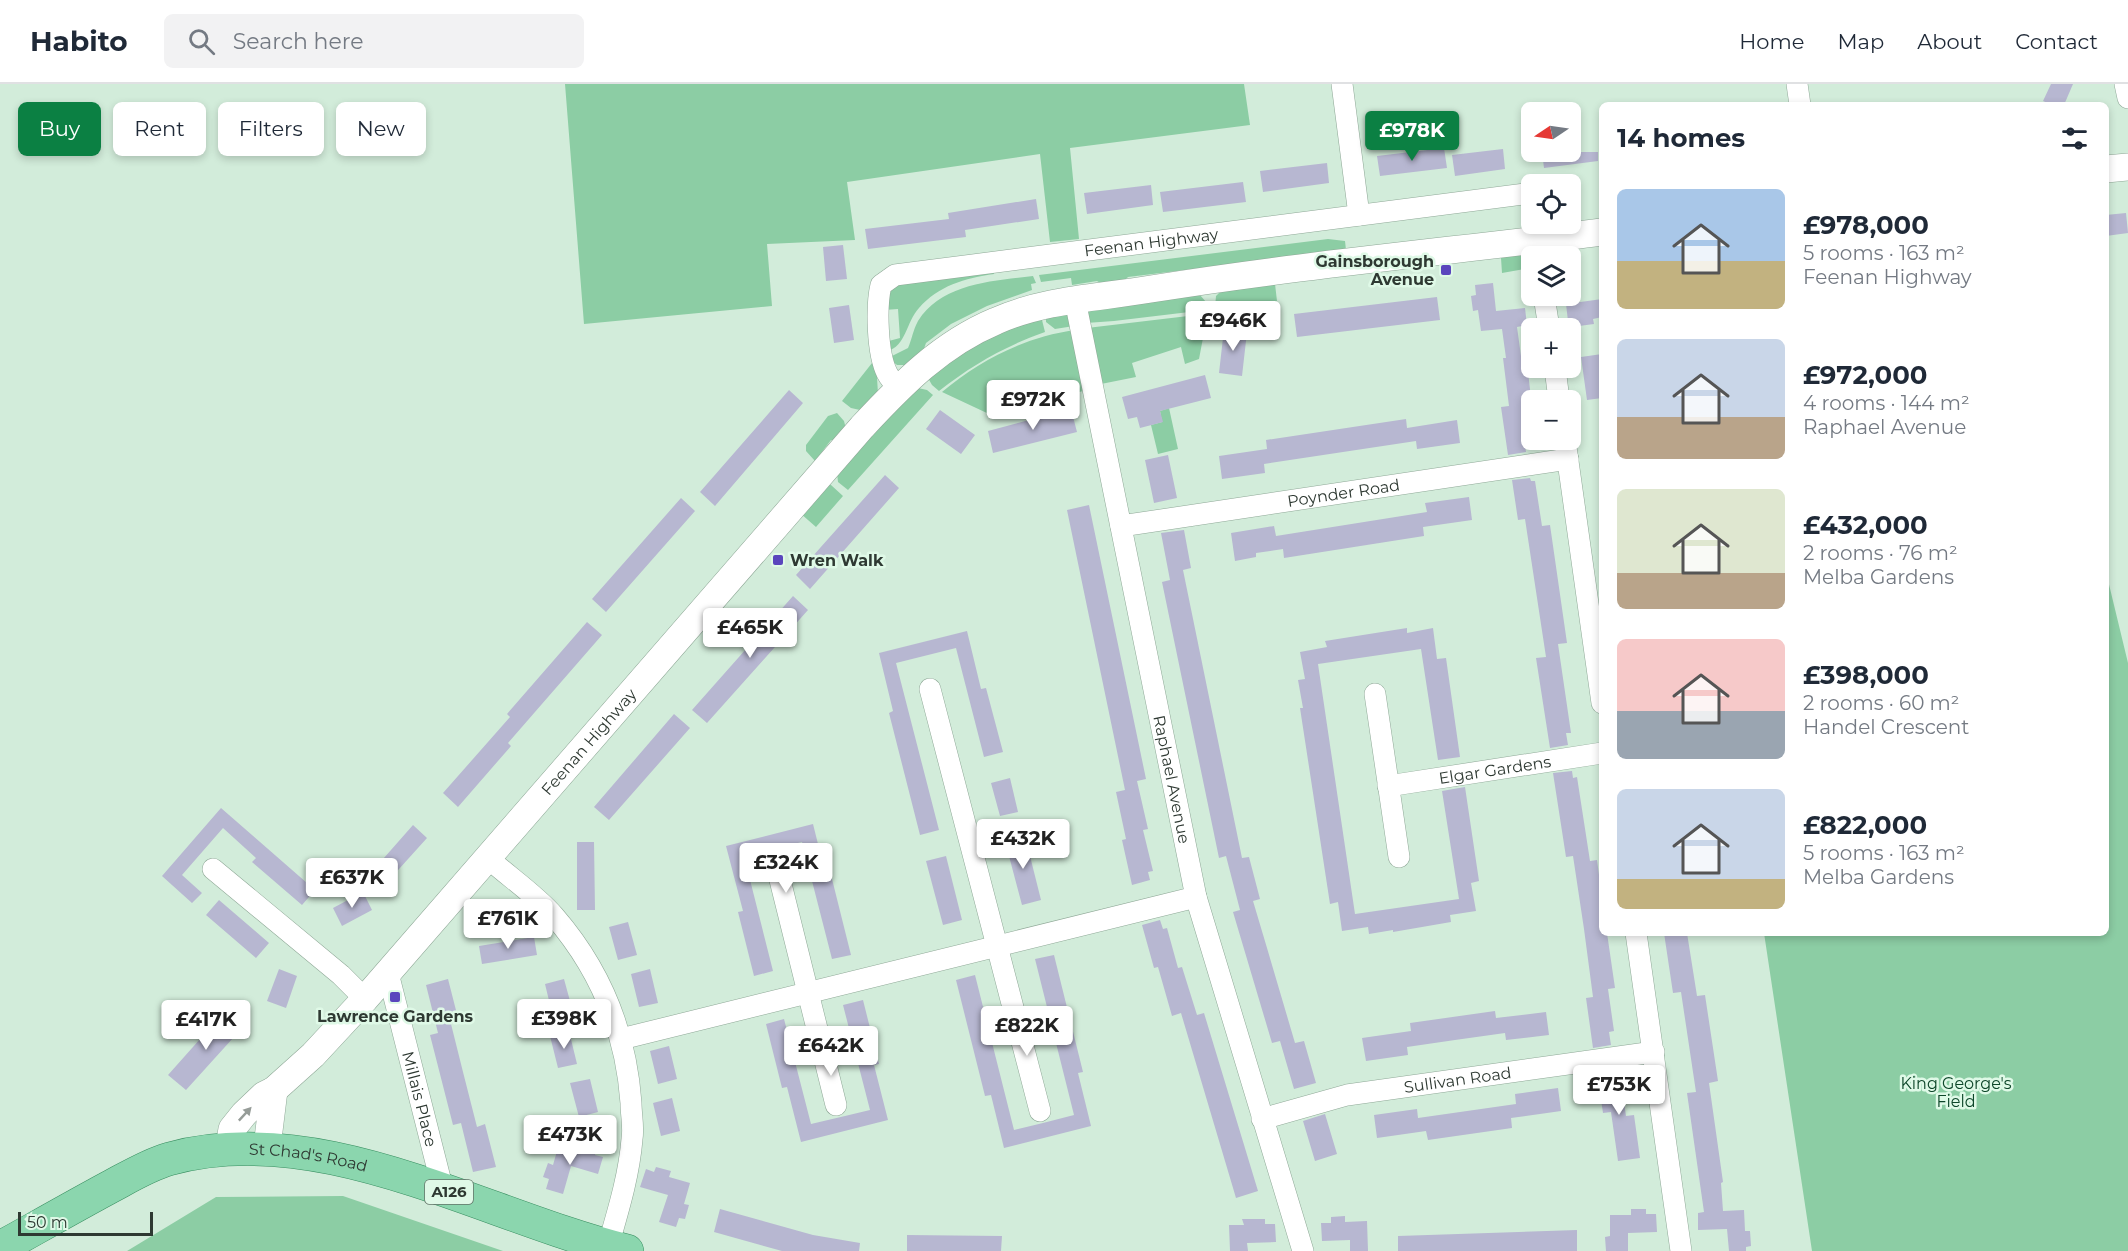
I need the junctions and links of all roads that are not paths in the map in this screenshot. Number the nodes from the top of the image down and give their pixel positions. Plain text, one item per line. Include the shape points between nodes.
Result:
1 (1342, 84) edge
2 (1797, 84) edge
3 (2125, 84) edge
4 (2128, 98) edge
5 (1800, 102) edge
6 (2128, 167) edge
7 (2109, 170) edge
8 (1521, 194) edge
9 (1359, 215) junction
10 (1599, 232) edge
11 (1546, 240) edge
12 (1075, 300) junction
13 (898, 388) junction
14 (1560, 450) edge
15 (1566, 450) edge
16 (1120, 526) junction
17 (1599, 682) edge
18 (930, 689) dead end
19 (1375, 694) dead end
20 (1599, 753) edge
21 (1388, 786) junction
22 (1399, 856) dead end
23 (488, 858) junction
24 (213, 869) dead end
25 (778, 876) dead end
26 (1196, 897) junction
27 (1636, 936) edge
28 (998, 946) junction
29 (388, 973) junction
30 (807, 993) junction
31 (365, 999) junction
32 (621, 1039) junction
33 (1654, 1052) junction
34 (274, 1090) junction
35 (836, 1106) dead end
36 (1040, 1111) dead end
37 (1262, 1119) junction
38 (267, 1147) junction
39 (229, 1148) junction
40 (442, 1190) junction
41 (0, 1248) edge
42 (617, 1249) edge
43 (1303, 1251) edge
44 (1681, 1251) edge

1 - 9 street
2 - 5 street
3 - 4 street
6 - 7 street
8 - 9 street, Feenan Highway
9 - 13 street, Feenan Highway via 895,274 881,285 877,310 883,364
10 - 11 street, Feenan Highway
11 - 12 street, Feenan Highway via 1308,267
12 - 13 street, Feenan Highway via 1021,311 976,330
12 - 16 street, Raphael Avenue
13 - 23 street, Feenan Highway
14 - 16 street, Poynder Road
15 - 17 street
16 - 26 street, Raphael Avenue
18 - 28 street
19 - 21 street
20 - 21 street, Elgar Gardens
21 - 22 street
23 - 29 street, Feenan Highway
23 - 32 street via 553,915 580,950 606,994
24 - 31 street
25 - 30 street
26 - 28 street
26 - 37 street, Raphael Avenue
27 - 33 street
28 - 30 street
28 - 36 street
29 - 31 street, Feenan Highway
29 - 40 street, Millais Place
30 - 32 street
30 - 35 street
31 - 34 street, Feenan Highway
32 - 42 street via 633,1137
33 - 37 street, Sullivan Road via 1347,1095
33 - 44 street
34 - 38 street
39 -> 34 street, Feenan Highway via 232,1129 264,1095
37 - 43 street, Raphael Avenue
38 - 39 main road, St Chad's Road / A126
38 - 40 main road, St Chad's Road / A126 via 322,1155
39 - 41 main road, St Chad's Road / A126 via 167,1159
40 - 42 main road, St Chad's Road / A126

